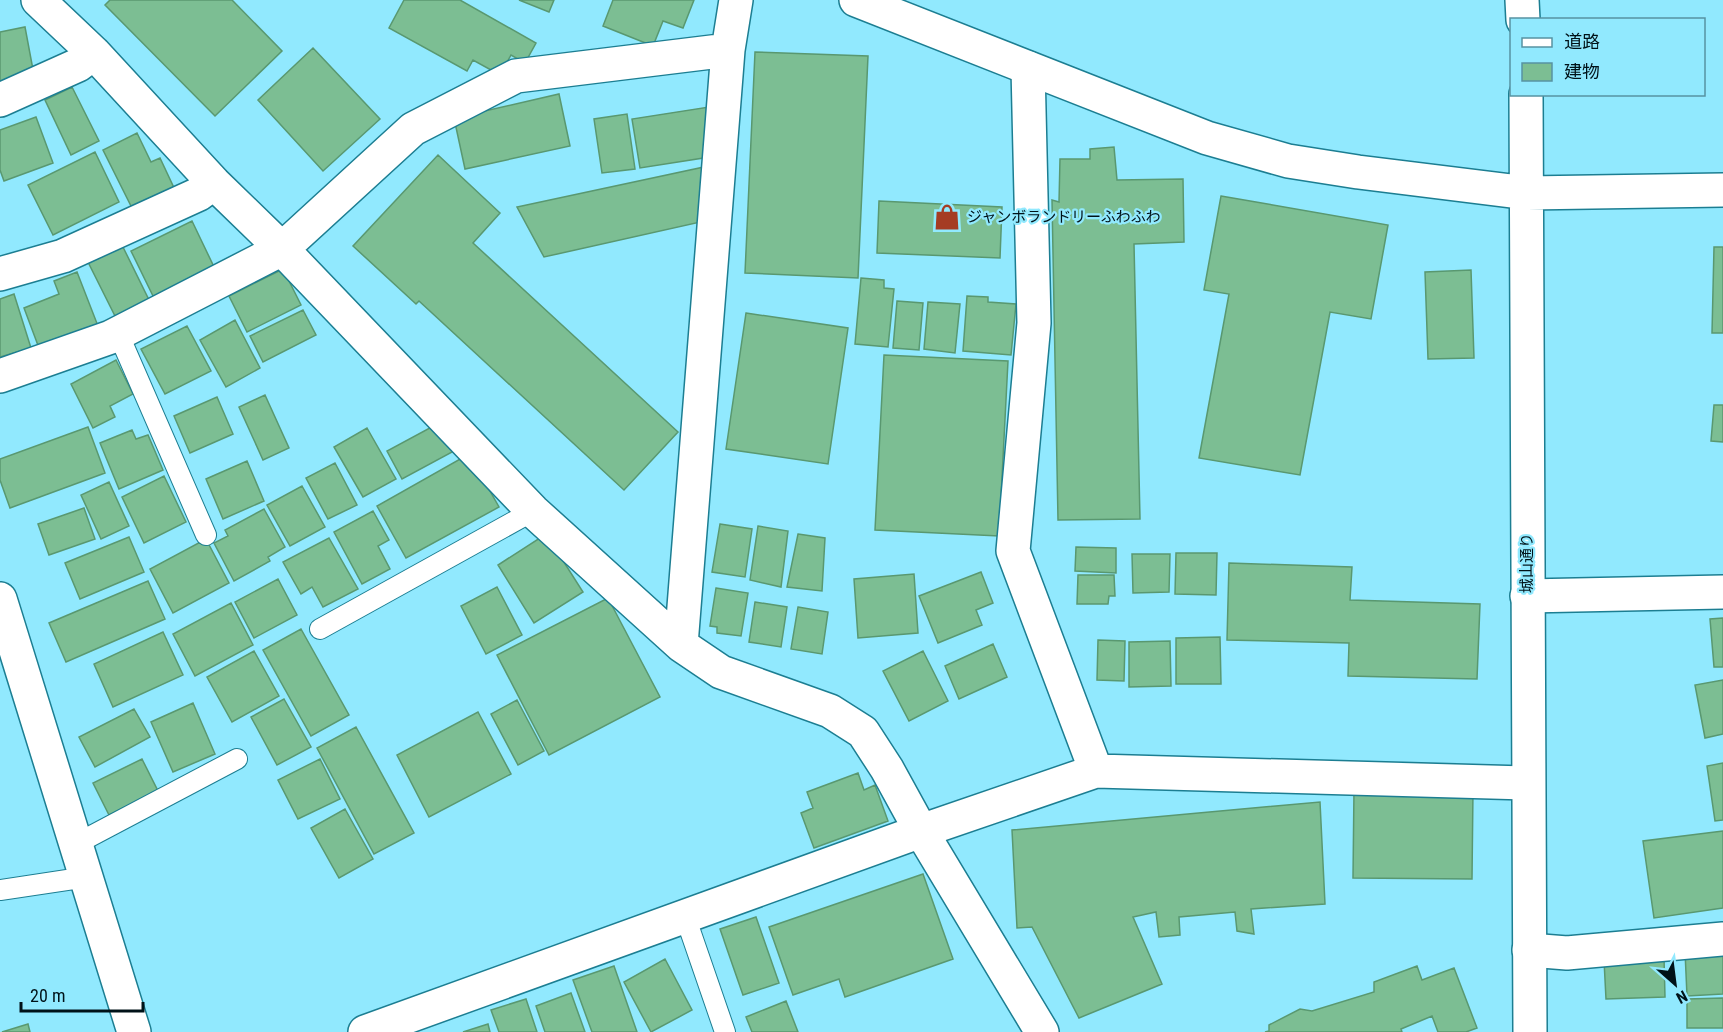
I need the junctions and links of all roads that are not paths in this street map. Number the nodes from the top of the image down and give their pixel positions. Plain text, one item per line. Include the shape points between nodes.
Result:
1 (38, 0) edge
2 (736, 0) edge
3 (856, 0) edge
4 (1522, 0) edge
5 (1523, 18) edge
6 (728, 50) junction
7 (94, 53) junction
8 (1028, 68) junction
9 (1526, 96) edge
10 (0, 100) edge
11 (214, 183) junction
12 (1723, 190) edge
13 (1527, 193) junction
14 (282, 249) junction
15 (0, 274) edge
16 (118, 333) junction
17 (0, 376) edge
18 (533, 511) junction
19 (206, 535) dead end
20 (1723, 592) edge
21 (1527, 596) junction
22 (0, 599) edge
23 (320, 629) dead end
24 (681, 645) junction
25 (237, 759) dead end
26 (1096, 771) junction
27 (1528, 783) junction
28 (921, 831) junction
29 (76, 844) junction
30 (87, 877) junction
31 (0, 890) edge
32 (685, 916) junction
33 (1723, 939) edge
34 (1529, 950) junction
35 (134, 1032) edge
36 (365, 1032) edge
37 (725, 1032) edge
38 (1042, 1032) edge
39 (1530, 1032) edge

1 - 7 street
2 - 6 street
3 - 8 street
4 - 5 street
6 - 14 street via 516,76 413,129
6 - 24 street
7 - 10 street via 78,66
7 - 11 street
8 - 13 street via 1207,138 1288,160
8 - 26 street via 1034,323 1013,551
9 - 13 street, 城山通り
11 - 14 street
11 - 15 street via 199,194 63,255
12 - 13 street
13 - 21 street, 城山通り
14 - 16 street
14 - 18 street
16 - 17 street
16 - 19 lane
18 - 23 lane
18 - 24 street
20 - 21 street
21 - 27 street, 城山通り
22 - 29 street
24 - 28 street via 721,672 830,711 863,732
25 - 29 lane
26 - 27 street
26 - 28 street
27 - 34 street, 城山通り
28 - 32 street
28 - 38 street
29 - 30 street
30 - 31 lane
30 - 35 street
32 - 36 street
32 - 37 lane
33 - 34 street via 1567,953
34 - 39 street, 城山通り

